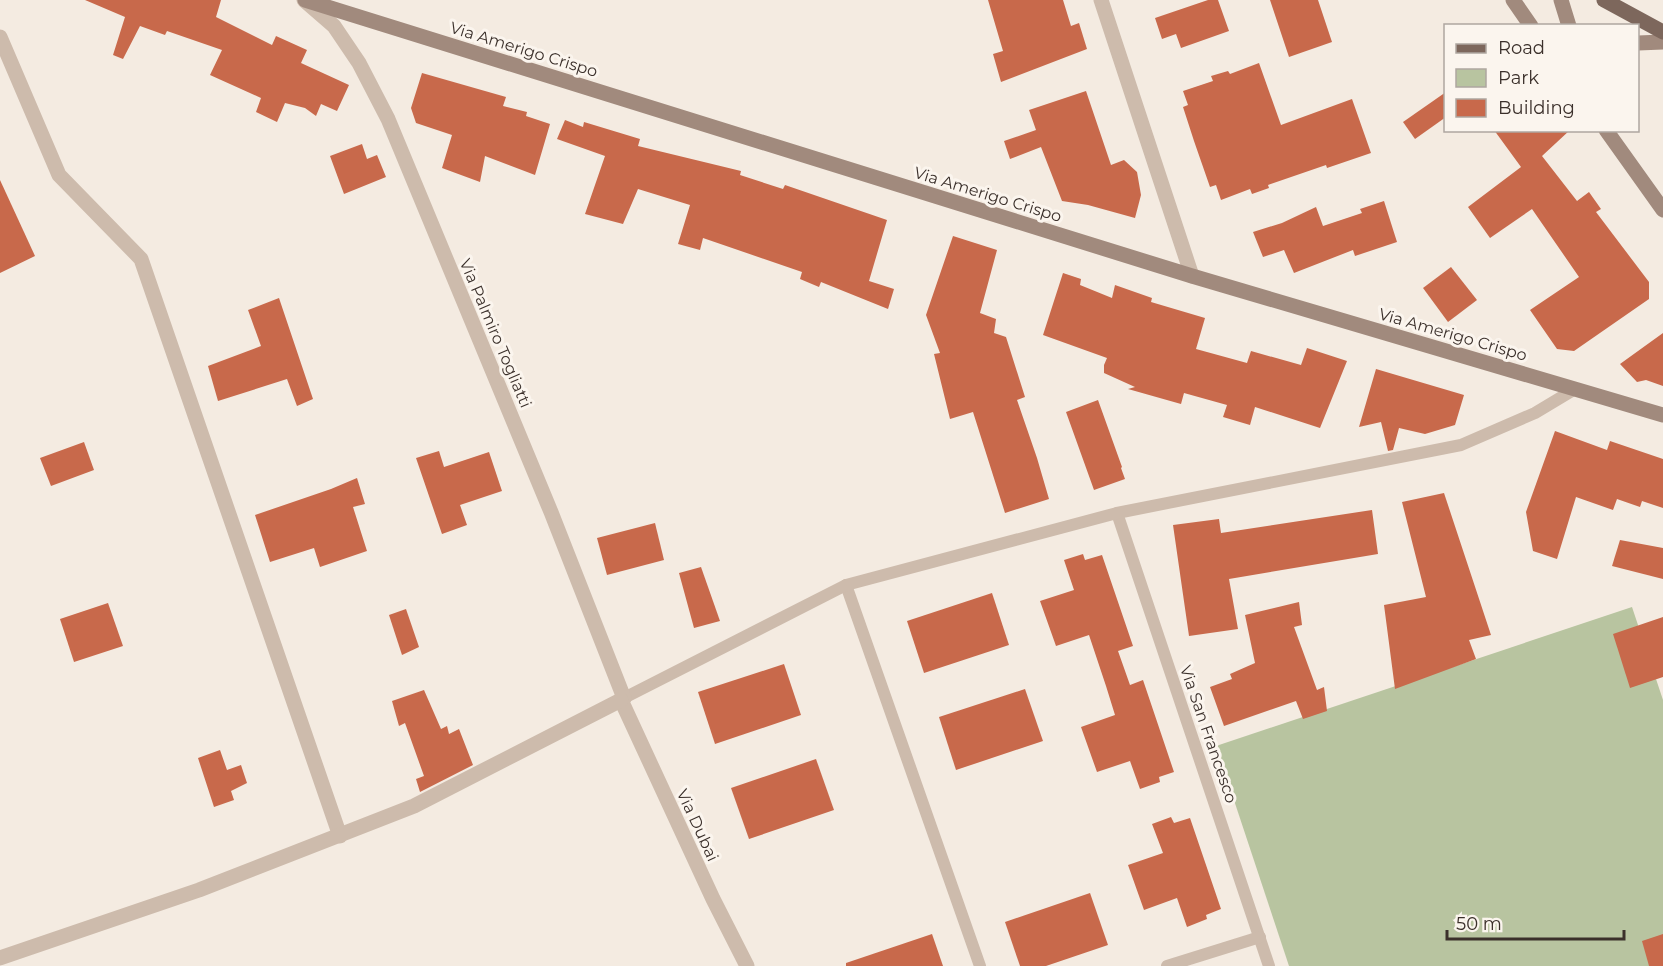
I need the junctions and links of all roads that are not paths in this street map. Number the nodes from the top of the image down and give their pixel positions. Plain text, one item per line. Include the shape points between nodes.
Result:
1 (304, 0) edge
2 (1101, 0) edge
3 (1513, 0) edge
4 (1561, 0) edge
5 (1604, 0) edge
6 (1525, 13) edge
7 (1568, 24) edge
8 (1663, 32) edge
9 (0, 37) edge
10 (1663, 42) edge
11 (1639, 43) edge
12 (1607, 132) edge
13 (1663, 210) edge
14 (1192, 276) junction
15 (1575, 389) junction
16 (1663, 415) edge
17 (1117, 513) junction
18 (846, 585) junction
19 (622, 699) junction
20 (340, 836) junction
21 (1260, 937) junction
22 (0, 958) edge
23 (747, 966) edge
24 (980, 966) edge
25 (1167, 966) edge
26 (1269, 966) edge

1 - 14 street, Via Amerigo Crispo
1 - 19 street, Via Palmiro Togliatti via 334,26 359,63 388,119 551,512
2 - 14 street
3 - 6 street
4 - 7 street
5 - 8 main road
9 - 20 street via 59,175 141,259
10 - 11 street
12 - 13 street
14 - 15 street, Via Amerigo Crispo
15 - 16 street, Via Amerigo Crispo
15 - 17 lane via 1535,413 1461,445
17 - 18 lane
17 - 21 lane, Via San Francesco
18 - 19 lane
18 - 24 lane
19 - 20 street via 414,806
19 - 23 street, Via Dubai
20 - 22 street via 199,890
21 - 25 lane
21 - 26 lane, Via San Francesco

